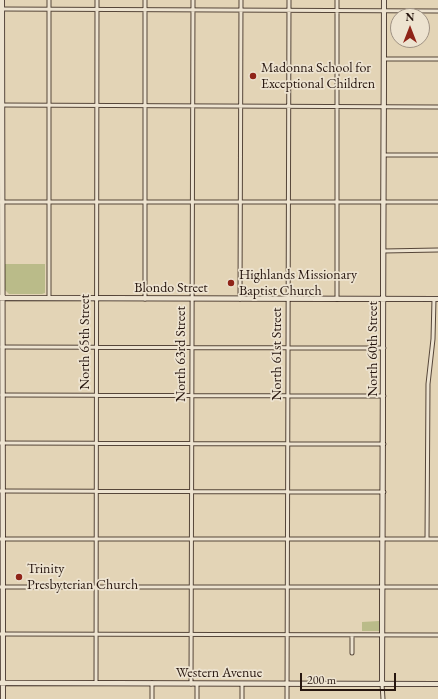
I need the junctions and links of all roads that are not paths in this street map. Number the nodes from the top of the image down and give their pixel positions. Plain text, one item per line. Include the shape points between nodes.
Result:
1 (2, 0) edge
2 (48, 0) edge
3 (97, 0) edge
4 (145, 0) edge
5 (193, 0) edge
6 (241, 0) edge
7 (289, 0) edge
8 (337, 0) edge
9 (384, 0) edge
10 (2, 9) junction
11 (48, 9) junction
12 (97, 9) junction
13 (145, 10) junction
14 (193, 10) junction
15 (241, 10) junction
16 (289, 10) junction
17 (337, 11) junction
18 (384, 11) junction
19 (438, 11) edge
20 (1, 42) edge
21 (384, 59) junction
22 (438, 59) edge
23 (1, 105) edge
24 (48, 105) junction
25 (97, 105) junction
26 (144, 105) junction
27 (193, 106) junction
28 (241, 106) junction
29 (289, 106) junction
30 (337, 107) junction
31 (384, 107) junction
32 (438, 107) edge
33 (384, 155) junction
34 (438, 155) edge
35 (1, 201) edge
36 (49, 201) junction
37 (97, 201) junction
38 (144, 202) junction
39 (193, 202) junction
40 (241, 202) junction
41 (289, 202) junction
42 (438, 202) edge
43 (337, 203) junction
44 (384, 203) junction
45 (438, 250) edge
46 (384, 251) junction
47 (1, 298) edge
48 (49, 298) junction
49 (97, 298) junction
50 (145, 299) junction
51 (193, 299) junction
52 (240, 299) junction
53 (288, 299) junction
54 (337, 299) junction
55 (384, 299) junction
56 (436, 299) edge
57 (1, 319) edge
58 (2, 346) junction
59 (96, 347) junction
60 (192, 347) junction
61 (288, 347) junction
62 (384, 348) junction
63 (2, 395) junction
64 (96, 395) junction
65 (192, 395) junction
66 (287, 395) junction
67 (384, 396) junction
68 (1, 443) edge
69 (96, 443) junction
70 (192, 443) junction
71 (287, 443) junction
72 (384, 444) junction
73 (1, 490) edge
74 (96, 491) junction
75 (192, 491) junction
76 (287, 491) junction
77 (384, 492) junction
78 (1, 539) edge
79 (96, 539) junction
80 (192, 539) junction
81 (287, 539) junction
82 (427, 539) junction
83 (438, 539) edge
84 (383, 540) junction
85 (1, 586) edge
86 (96, 587) junction
87 (192, 587) junction
88 (287, 587) junction
89 (438, 587) edge
90 (383, 588) junction
91 (1, 634) edge
92 (96, 635) junction
93 (192, 635) junction
94 (352, 635) junction
95 (438, 635) edge
96 (287, 636) junction
97 (383, 636) junction
98 (352, 653) dead end
99 (1, 683) edge
100 (96, 683) junction
101 (152, 684) junction
102 (191, 684) junction
103 (197, 684) junction
104 (242, 684) junction
105 (287, 684) junction
106 (382, 684) junction
107 (438, 684) edge
108 (3, 699) edge
109 (152, 699) edge
110 (197, 699) edge
111 (242, 699) edge
112 (287, 699) edge
113 (383, 699) edge

1 - 10 street
2 - 11 street
3 - 12 street, North 65th Street
4 - 13 street
5 - 14 street, North 63rd Street
6 - 15 street
7 - 16 street, North 61st Street
8 - 17 street
9 - 18 street, North 60th Street
10 - 11 street
10 - 20 street
11 - 12 street
11 - 24 street
12 - 13 street
12 - 25 street, North 65th Street
13 - 14 street
13 - 26 street
14 - 15 street
14 - 27 street, North 63rd Street
15 - 16 street
15 - 28 street
16 - 17 street
16 - 29 street, North 61st Street
17 - 18 street
17 - 30 street
18 - 19 street
18 - 21 street, North 60th Street
20 - 23 street
21 - 22 street
21 - 31 street, North 60th Street
23 - 24 street
23 - 35 street
24 - 25 street
24 - 36 street
25 - 26 street
25 - 37 street, North 65th Street
26 - 27 street
26 - 38 street
27 - 28 street
27 - 39 street, North 63rd Street
28 - 29 street
28 - 40 street
29 - 30 street
29 - 41 street, North 61st Street
30 - 31 street
30 - 43 street
31 - 32 street
31 - 33 street, North 60th Street
33 - 34 street
33 - 44 street, North 60th Street
35 - 36 street
35 - 47 street
36 - 37 street
36 - 48 street
37 - 38 street
37 - 49 street, North 65th Street
38 - 39 street
38 - 50 street
39 - 40 street
39 - 51 street, North 63rd Street
40 - 41 street
40 - 52 street
41 - 43 street
41 - 53 street, North 61st Street
42 - 44 street
43 - 44 street
43 - 54 street
44 - 46 street, North 60th Street
45 - 46 street
46 - 55 street, North 60th Street
47 - 48 street, Blondo Street
47 - 57 street
48 - 49 street, Blondo Street
49 - 50 street, Blondo Street
49 - 59 street, North 65th Street
50 - 51 street, Blondo Street
51 - 52 street, Blondo Street
51 - 60 street, North 63rd Street
52 - 53 street, Blondo Street
53 - 54 street, Blondo Street
53 - 61 street, North 61st Street
54 - 55 street, Blondo Street
55 - 56 street, Blondo Street
55 - 62 street, North 60th Street
56 - 82 street via 428,384
57 - 58 street
58 - 59 street
58 - 63 street
59 - 60 street
59 - 64 street, North 65th Street
60 - 61 street
60 - 65 street, North 63rd Street
61 - 62 street
61 - 66 street, North 61st Street
62 - 67 street, North 60th Street
63 - 64 street
63 - 68 street
64 - 65 street
64 - 69 street, North 65th Street
65 - 66 street
65 - 70 street, North 63rd Street
66 - 67 street
66 - 71 street, North 61st Street
67 - 72 street, North 60th Street
68 - 69 street
68 - 73 street
69 - 70 street
69 - 74 street, North 65th Street
70 - 71 street
70 - 75 street, North 63rd Street
71 - 72 street
71 - 76 street, North 61st Street
72 - 77 street, North 60th Street
73 - 74 street
73 - 78 street
74 - 75 street
74 - 79 street, North 65th Street
75 - 76 street
75 - 80 street, North 63rd Street
76 - 77 street
76 - 81 street, North 61st Street
77 - 84 street, North 60th Street
78 - 79 street
78 - 85 street
79 - 80 street
79 - 86 street, North 65th Street
80 - 81 street
80 - 87 street, North 63rd Street
81 - 84 street
81 - 88 street, North 61st Street
82 - 83 street
82 - 84 street
84 - 90 street, North 60th Street
85 - 86 street
85 - 91 street
86 - 87 street
86 - 92 street, North 65th Street
87 - 88 street
87 - 93 street, North 63rd Street
88 - 90 street
88 - 96 street, North 61st Street
89 - 90 street
90 - 97 street, North 60th Street
91 - 92 street
91 - 99 street
92 - 93 street
92 - 100 street, North 65th Street
93 - 96 street
93 - 102 street, North 63rd Street
94 - 96 street
94 - 97 street
94 - 98 street
95 - 97 street
96 - 105 street, North 61st Street
97 - 106 street, North 60th Street
99 - 100 street, Western Avenue
99 - 108 street
100 - 101 street, Western Avenue
101 - 102 street, Western Avenue
101 - 109 street
102 - 103 street, Western Avenue
103 - 104 street, Western Avenue
103 - 110 street
104 - 105 street, Western Avenue
104 - 111 street
105 - 106 street, Western Avenue
105 - 112 street, North 61st Street
106 - 107 street, Western Avenue
106 - 113 street, North 60th Street

